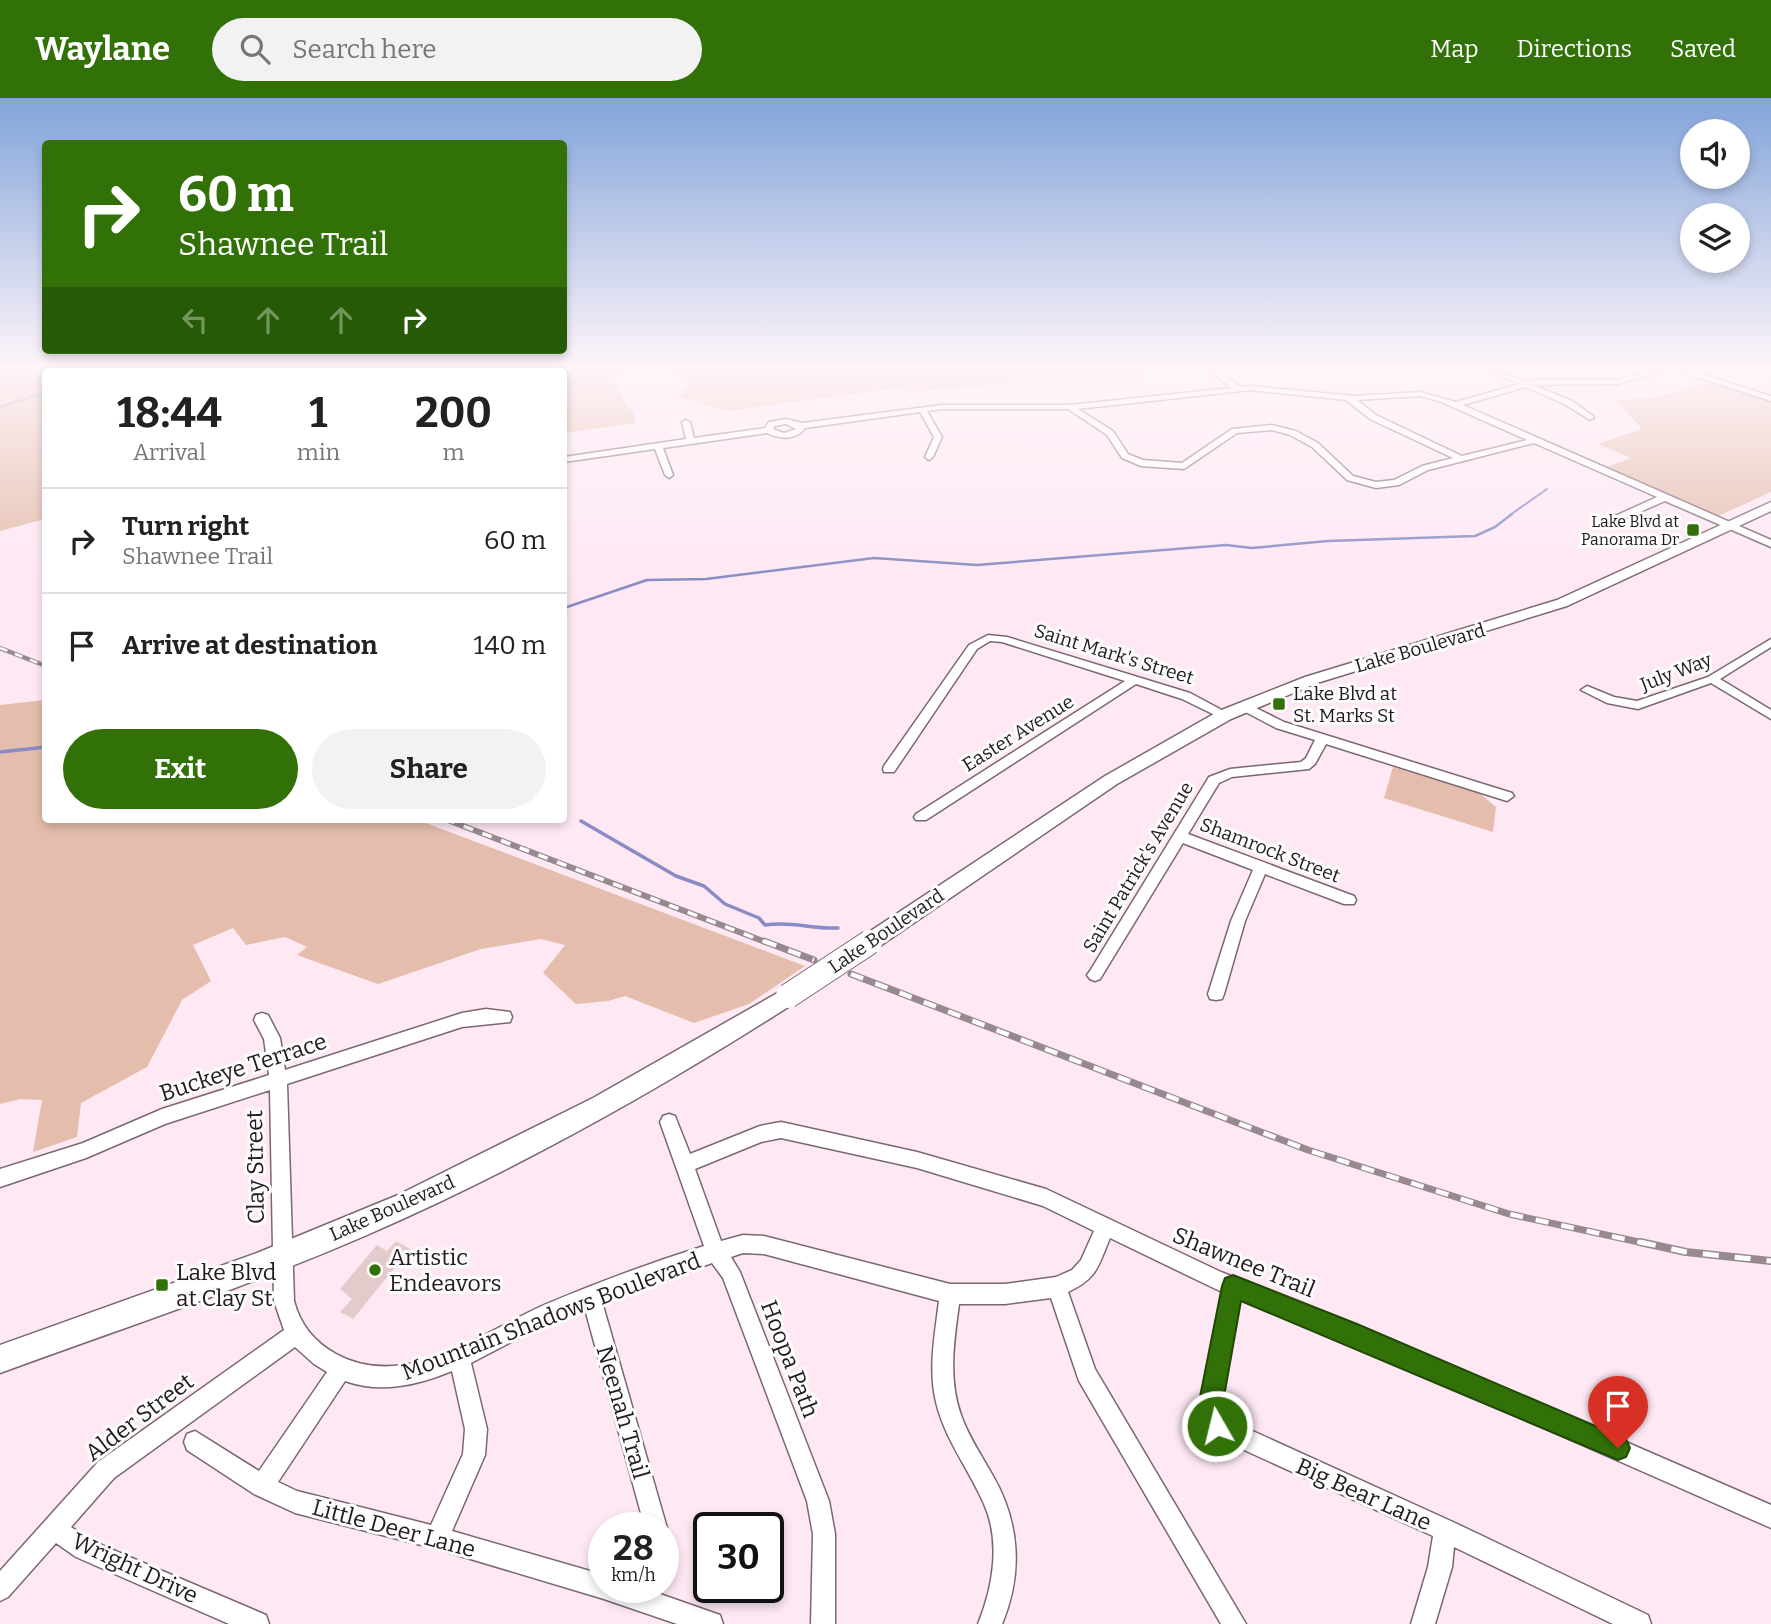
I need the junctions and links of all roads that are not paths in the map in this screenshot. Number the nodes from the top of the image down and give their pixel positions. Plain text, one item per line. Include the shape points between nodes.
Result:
1 (690, 436) edge
2 (725, 436) edge
3 (938, 436) edge
4 (1112, 436) edge
5 (1229, 436) edge
6 (1299, 436) edge
7 (1414, 436) edge
8 (1526, 436) edge
9 (1535, 440) junction
10 (691, 441) junction
11 (658, 446) junction
12 (929, 457) dead end
13 (1461, 459) junction
14 (567, 460) edge
15 (669, 475) dead end
16 (1665, 497) junction
17 (1771, 506) edge
18 (1607, 523) dead end
19 (1730, 526) junction
20 (1771, 544) edge
21 (1771, 642) edge
22 (1712, 679) junction
23 (1134, 680) junction
24 (1587, 690) dead end
25 (1244, 706) junction
26 (1224, 715) junction
27 (1771, 715) edge
28 (1322, 739) junction
29 (890, 769) dead end
30 (1507, 796) dead end
31 (921, 817) dead end
32 (1178, 836) junction
33 (1261, 868) junction
34 (1349, 900) dead end
35 (870, 942) joint
36 (1095, 975) dead end
37 (1216, 994) dead end
38 (504, 1017) dead end
39 (262, 1020) dead end
40 (278, 1078) junction
41 (669, 1122) dead end
42 (685, 1165) junction
43 (0, 1178) edge
44 (1105, 1228) junction
45 (716, 1252) junction
46 (281, 1256) junction
47 (1233, 1286) junction
48 (1057, 1287) junction
49 (950, 1294) junction
50 (590, 1297) junction
51 (296, 1334) junction
52 (459, 1357) junction
53 (0, 1359) edge
54 (341, 1371) junction
55 (195, 1442) dead end
56 (262, 1486) junction
57 (651, 1512) edge
58 (1771, 1517) edge
59 (53, 1528) junction
60 (1445, 1530) junction
61 (437, 1538) junction
62 (588, 1582) edge
63 (0, 1589) edge
64 (665, 1603) edge
65 (257, 1624) edge
66 (711, 1624) edge
67 (823, 1624) edge
68 (989, 1624) edge
69 (1234, 1624) edge
70 (1423, 1624) edge
71 (1639, 1624) edge

1 - 10 street
2 - 10 street
3 - 12 street
4 - 5 street via 1125,456 1160,466 1184,466
6 - 13 street via 1322,450 1350,478 1368,484 1396,483 1425,468
7 - 13 street
8 - 9 street
9 - 13 street
9 - 16 street
10 - 11 street
11 - 14 street
11 - 15 street
16 - 18 street
16 - 19 street
17 - 19 main road, Lake Boulevard
19 - 20 street
19 - 25 main road, Lake Boulevard via 1622,578 1539,611 1311,680
21 - 22 street, July Way
22 - 24 street, July Way via 1638,705
22 - 27 street
23 - 26 street, Saint Mark's Street via 1192,698
23 - 29 street, Saint Mark's Street via 988,638 973,647
23 - 31 street, Easter Avenue
25 - 26 main road, Lake Boulevard
25 - 28 street via 1280,726
26 - 35 main road, Lake Boulevard via 1111,780
28 - 30 street
28 - 32 street, Saint Patrick's Avenue via 1304,766 1230,773 1214,780
32 - 33 street, Shamrock Street
32 - 36 street, Saint Patrick's Avenue
33 - 34 street, Shamrock Street
33 - 37 street via 1224,959
35 - 46 main road, Lake Boulevard, bridge via 690,1057 517,1150 406,1204
38 - 40 street, Buckeye Terrace via 462,1020
39 - 40 street, Clay Street via 272,1038
40 - 43 street, Buckeye Terrace via 162,1116 86,1150
40 - 46 street, Clay Street
41 - 42 street, Hoopa Path
42 - 44 street, Shawnee Trail via 760,1134 782,1130 1016,1187
42 - 45 street, Hoopa Path
44 - 47 street, Shawnee Trail
44 - 48 street via 1088,1268
45 - 49 street, Mountain Shadows Boulevard via 753,1243
45 - 50 street, Mountain Shadows Boulevard
45 - 67 street, Hoopa Path via 730,1272 818,1501 824,1534
46 - 51 street, Mountain Shadows Boulevard via 284,1301
46 - 53 main road, Lake Boulevard
47 - 58 street, Shawnee Trail via 1391,1350
47 - 60 street, Big Bear Lane via 1211,1402 1217,1426
48 - 49 street, Mountain Shadows Boulevard via 1005,1294
48 - 69 street via 1086,1374
49 - 68 street via 944,1344 945,1398 953,1425 993,1499 1004,1546 1004,1574
50 - 52 street, Mountain Shadows Boulevard
50 - 57 street, Neenah Trail
51 - 54 street, Mountain Shadows Boulevard via 305,1346
51 - 59 street, Alder Street via 129,1451
52 - 54 street, Mountain Shadows Boulevard via 402,1377
52 - 61 street via 476,1429 474,1455
54 - 56 street
55 - 56 street, Little Deer Lane
56 - 61 street, Little Deer Lane via 295,1502
59 - 63 street, Alder Street
59 - 65 street, Wright Drive via 84,1549
60 - 70 street via 1440,1567
60 - 71 street, Big Bear Lane
61 - 62 street, Little Deer Lane
64 - 66 street, Little Deer Lane

